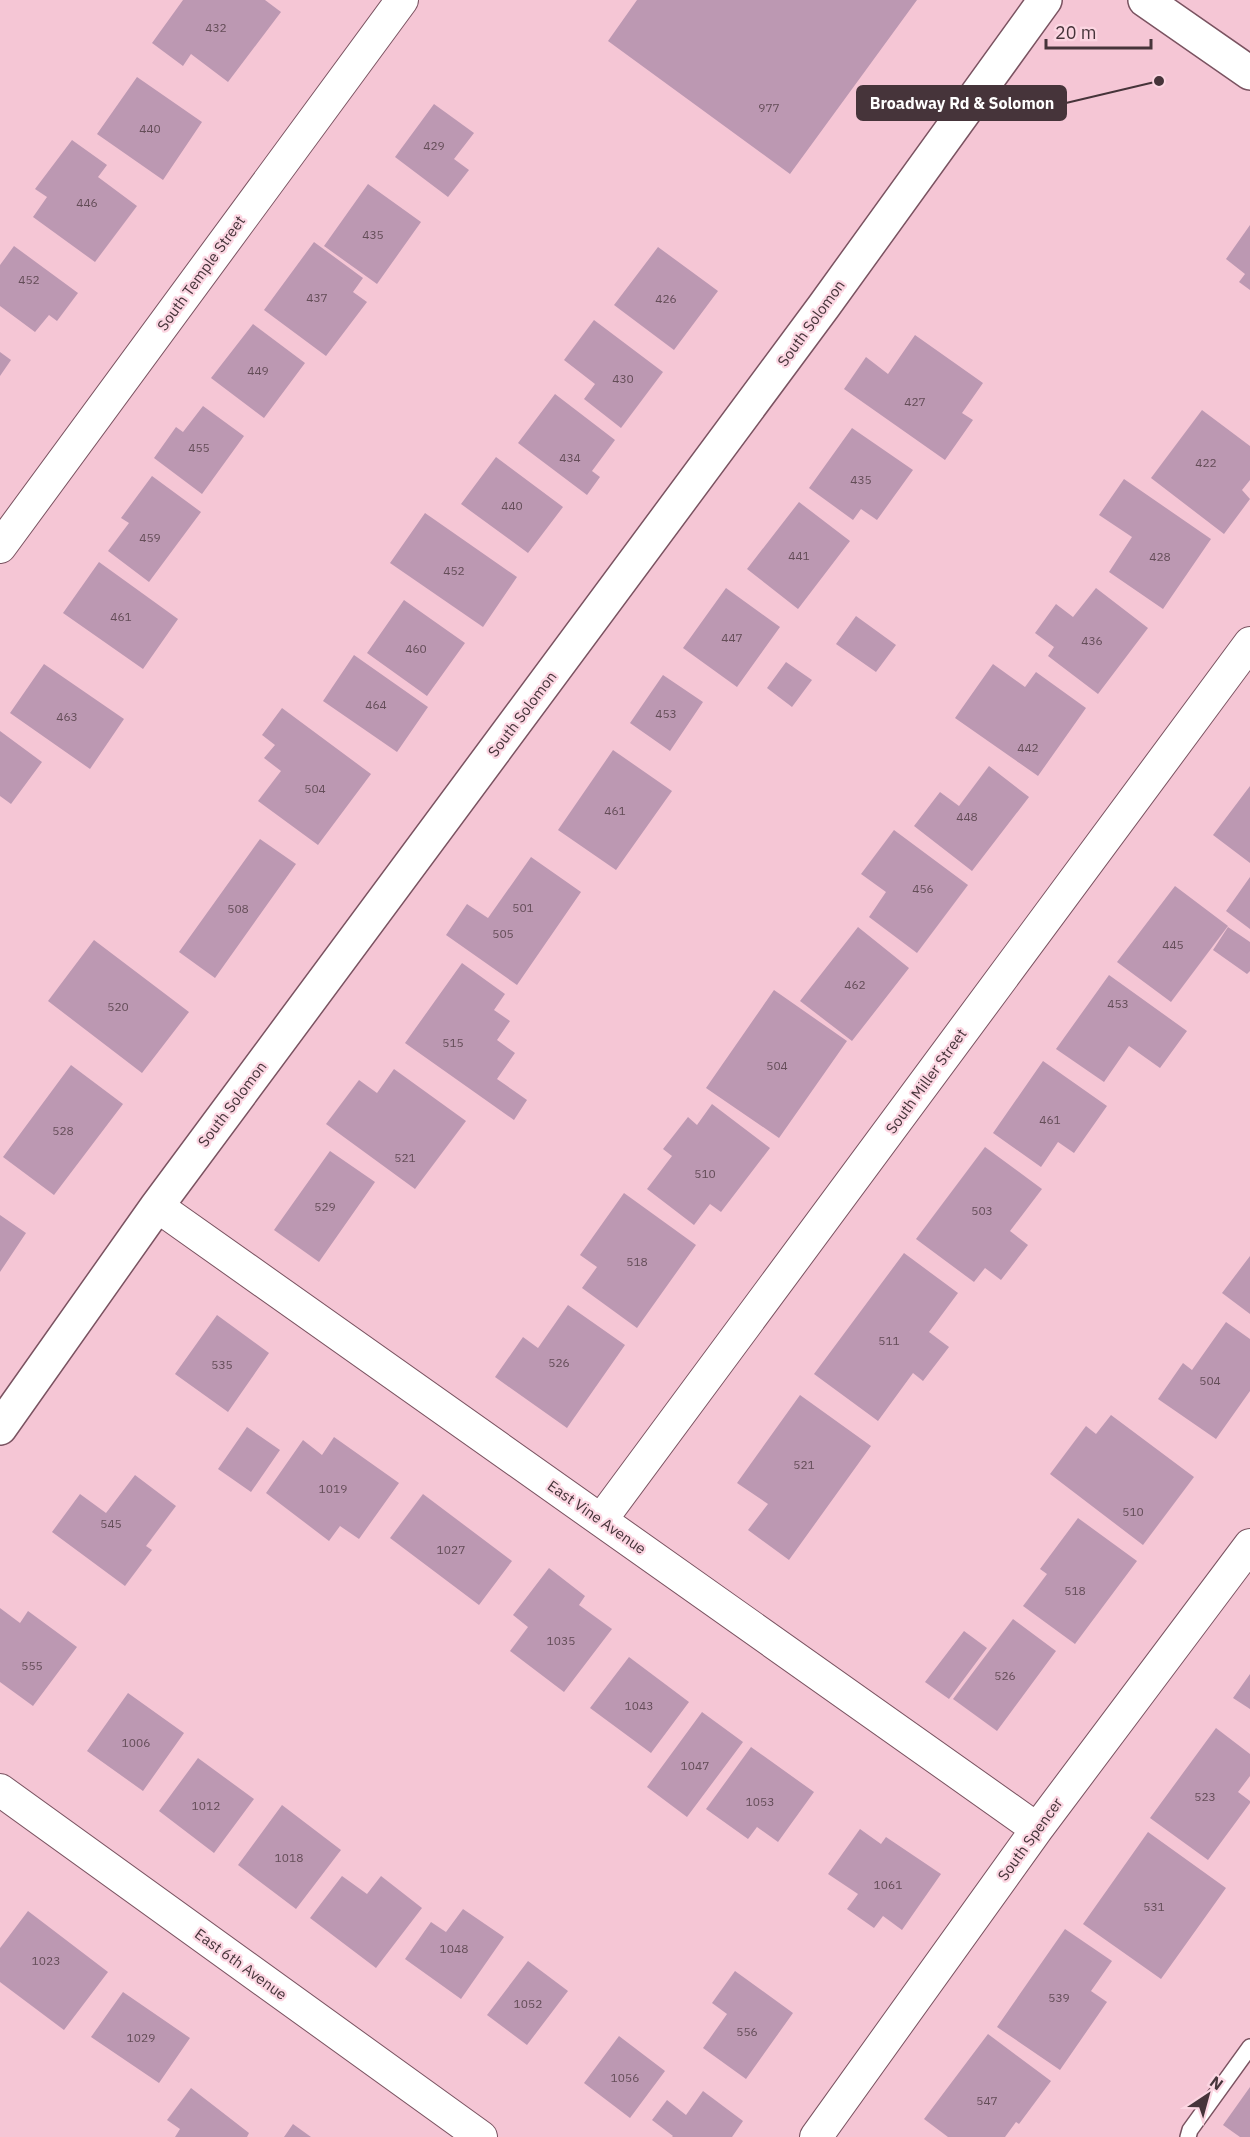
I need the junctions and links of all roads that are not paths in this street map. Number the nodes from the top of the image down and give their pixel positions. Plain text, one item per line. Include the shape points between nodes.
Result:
1 (402, 0) edge
2 (1045, 0) edge
3 (1145, 0) edge
4 (1250, 73) edge
5 (0, 547) edge
6 (1250, 642) edge
7 (157, 1206) junction
8 (0, 1428) edge
9 (602, 1520) junction
10 (1250, 1545) edge
11 (0, 1790) edge
12 (1037, 1829) junction
13 (1250, 2047) edge
14 (481, 2137) edge
15 (816, 2137) edge
16 (1188, 2137) edge

1 - 5 street, South Temple Street
2 - 7 street, South Solomon via 824,306
3 - 4 street
6 - 9 street, South Miller Street
7 - 8 street, South Solomon
7 - 9 street, East Vine Avenue
9 - 12 street, East Vine Avenue
10 - 12 street, South Spencer
11 - 14 street, East 6th Avenue
12 - 15 street, South Spencer
13 - 16 lane

